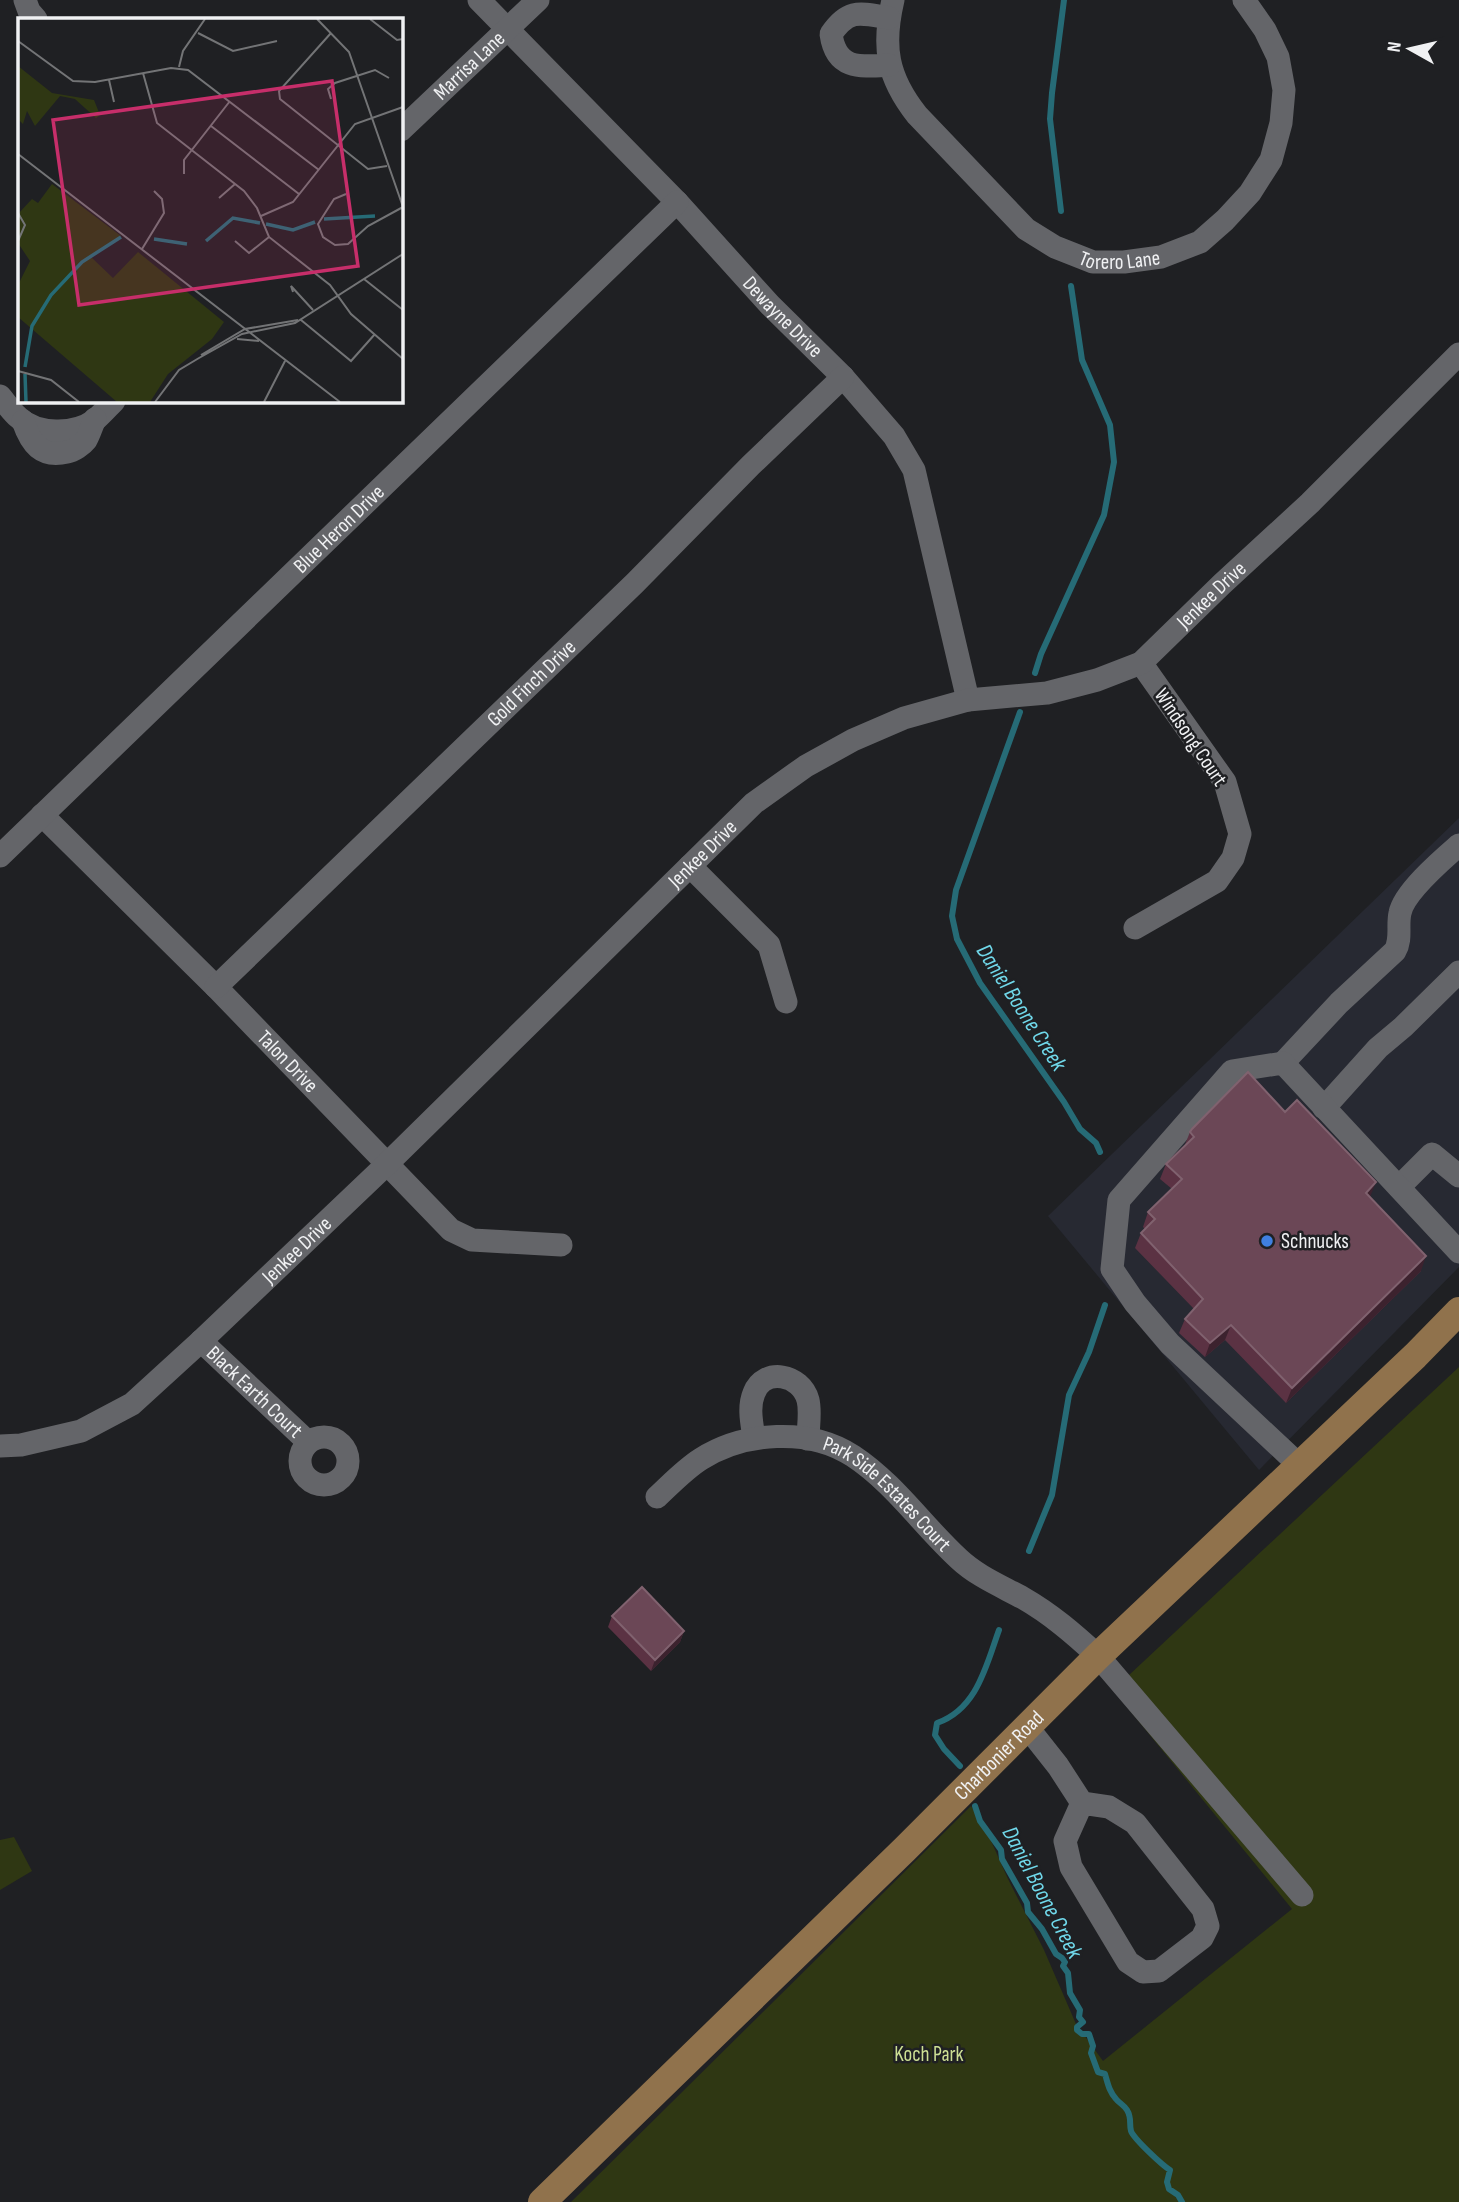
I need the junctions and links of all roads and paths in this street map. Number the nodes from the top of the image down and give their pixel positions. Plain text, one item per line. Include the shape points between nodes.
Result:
1 (25, 0) edge
2 (479, 0) edge
3 (538, 0) edge
4 (1244, 0) edge
5 (891, 9) edge
6 (35, 18) edge
7 (508, 29) junction
8 (889, 65) junction
9 (402, 129) edge
10 (677, 202) junction
11 (1459, 354) edge
12 (843, 377) junction
13 (0, 396) edge
14 (113, 402) edge
15 (1141, 663) junction
16 (968, 700) junction
17 (42, 815) junction
18 (1459, 845) edge
19 (0, 856) edge
20 (690, 866) junction
21 (1135, 928) dead end
22 (1459, 972) edge
23 (216, 987) junction
24 (786, 1002) dead end
25 (1283, 1063) junction
26 (1324, 1108) junction
27 (387, 1164) junction
28 (1459, 1176) edge
29 (1399, 1187) junction
30 (561, 1245) dead end
31 (1459, 1252) edge
32 (1459, 1311) edge
33 (201, 1341) junction
34 (754, 1438) junction
35 (808, 1439) junction
36 (308, 1443) dead end
37 (0, 1447) edge
38 (1299, 1465) junction
39 (657, 1497) dead end
40 (1098, 1656) junction
41 (1028, 1728) junction
42 (1082, 1803) junction
43 (1302, 1895) dead end
44 (542, 2202) edge

1 - 6 street
2 - 7 street, Dewayne Drive
3 - 7 street, Marrisa Lane
4 - 8 street, Torero Lane via 1278,57 1284,90 1271,160 1226,220 1200,242 1161,257 1093,262 1026,229 917,115 901,95
5 - 8 street, Torero Lane
5 - 8 street via 853,14 840,20 831,34 833,49 844,61 857,67
7 - 9 street, Marrisa Lane
7 - 10 street, Dewayne Drive
10 - 12 street, Dewayne Drive
10 - 17 street, Blue Heron Drive
11 - 15 street, Jenkee Drive
12 - 16 street, Dewayne Drive via 894,436 914,470
12 - 23 street, Gold Finch Drive
13 - 14 street via 23,421 62,431 95,419
15 - 16 street, Jenkee Drive via 1047,694
15 - 21 street, Windsong Court via 1225,782 1240,834 1233,858 1217,881
16 - 20 street, Jenkee Drive via 904,719 806,766 754,803
17 - 19 street, Blue Heron Drive
17 - 23 street, Talon Drive
18 - 25 street via 1404,903 1395,951
20 - 24 street via 769,945
20 - 27 street, Jenkee Drive
22 - 26 street via 1378,1048
23 - 27 street, Talon Drive
25 - 26 street
25 - 38 street via 1232,1071 1119,1200 1112,1269 1170,1344
26 - 29 street
27 - 30 street, Talon Drive via 451,1230 472,1240
27 - 33 street, Jenkee Drive
28 - 29 street via 1432,1154
29 - 31 street
32 - 38 main road, Charbonier Road
33 - 36 street, Black Earth Court
33 - 37 street, Jenkee Drive via 132,1404 107,1419 51,1440
34 - 35 street, Park Side Estates Court
34 - 35 street via 753,1394 760,1382 773,1376 800,1384 808,1399
34 - 39 street, Park Side Estates Court via 699,1460
35 - 40 street, Park Side Estates Court via 854,1456 960,1561 1045,1612
38 - 40 main road, Charbonier Road
40 - 41 main road, Charbonier Road
40 - 43 street, Park Side Estates Court
41 - 42 street
41 - 44 main road, Charbonier Road
42 - 42 street via 1109,1807 1135,1823 1203,1909 1208,1926 1202,1938 1159,1971 1143,1972 1128,1962 1071,1867 1065,1841

